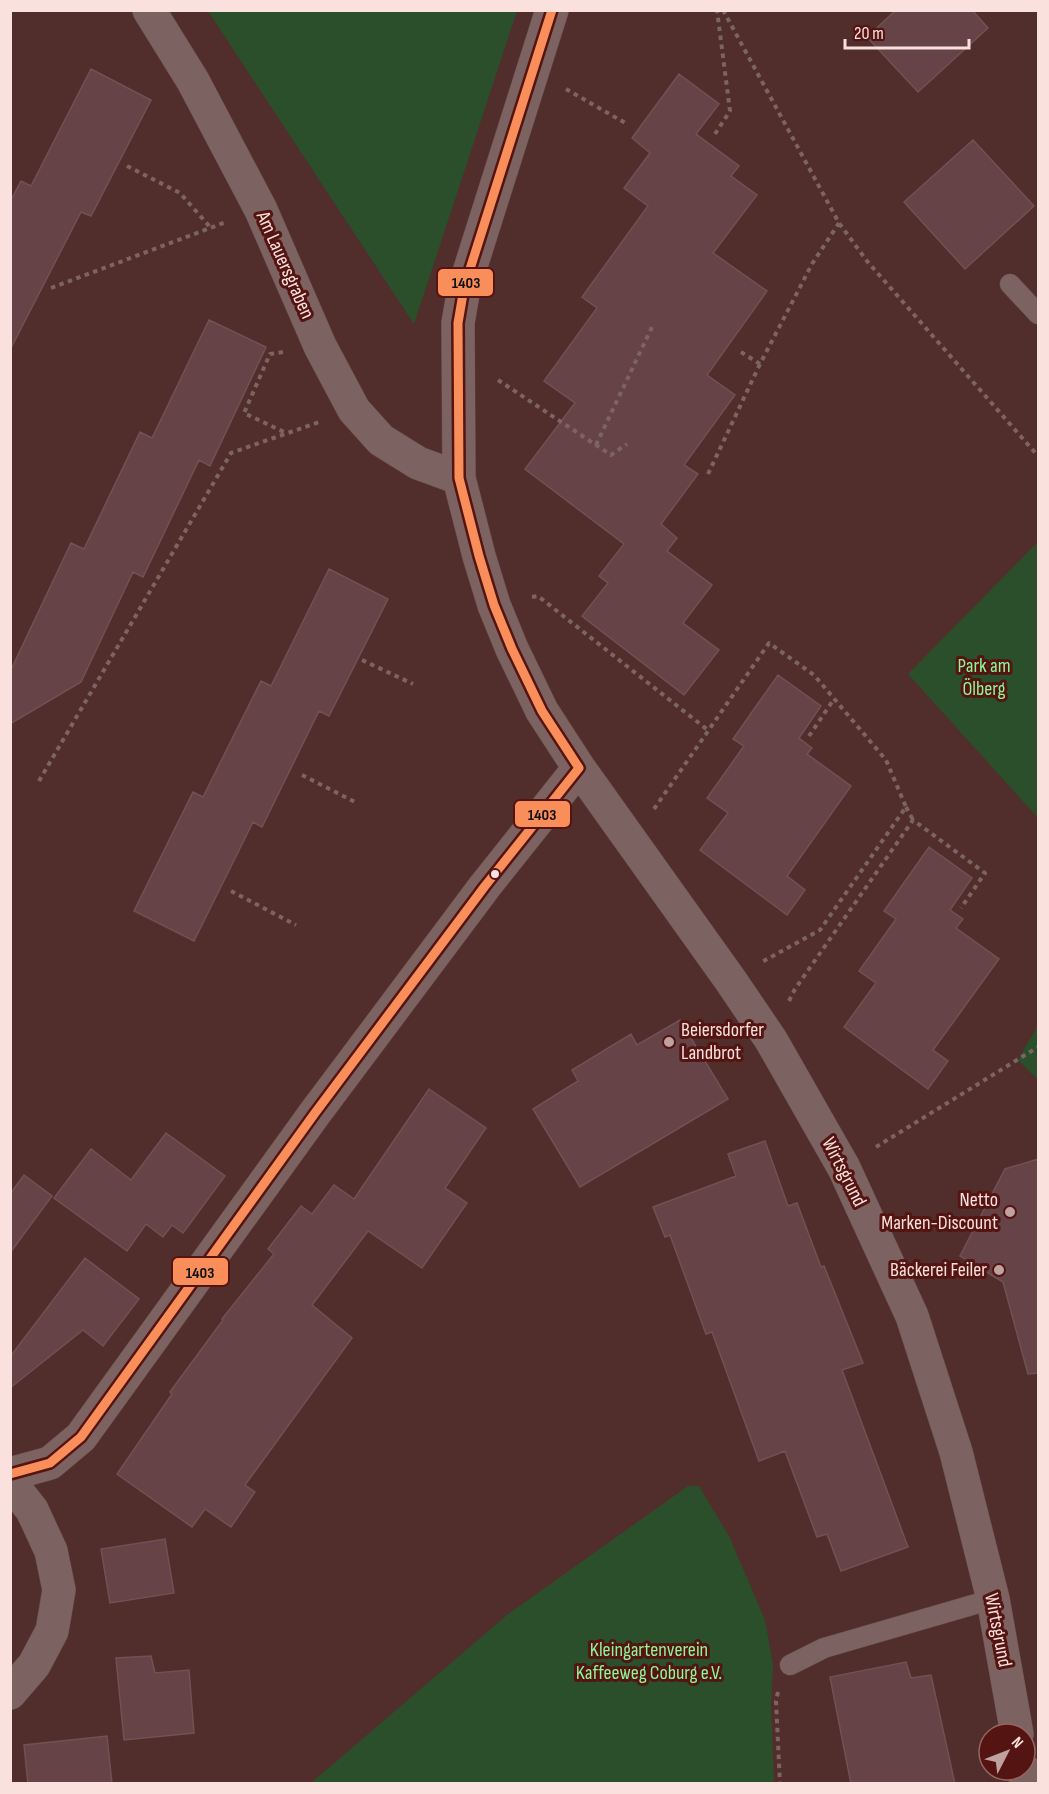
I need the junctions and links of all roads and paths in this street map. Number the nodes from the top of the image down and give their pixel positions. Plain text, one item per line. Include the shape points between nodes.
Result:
1 (149, 10) edge
2 (552, 10) edge
3 (717, 10) edge
4 (723, 10) edge
5 (534, 71) junction
6 (627, 123) dead end
7 (715, 134) dead end
8 (127, 166) dead end
9 (261, 210) junction
10 (839, 223) junction
11 (210, 227) junction
12 (1010, 284) dead end
13 (51, 288) dead end
14 (1038, 314) edge
15 (652, 327) dead end
16 (320, 346) junction
17 (741, 352) dead end
18 (760, 364) junction
19 (494, 377) dead end
20 (354, 410) junction
21 (287, 433) junction
22 (627, 444) dead end
23 (596, 446) junction
24 (1038, 456) edge
25 (708, 474) dead end
26 (459, 478) junction
27 (538, 596) dead end
28 (362, 660) dead end
29 (413, 684) dead end
30 (834, 699) junction
31 (709, 731) junction
32 (808, 736) dead end
33 (579, 768) junction
34 (302, 775) dead end
35 (39, 781) dead end
36 (355, 802) dead end
37 (906, 807) junction
38 (655, 808) dead end
39 (914, 820) junction
40 (231, 891) dead end
41 (961, 908) dead end
42 (296, 925) dead end
43 (730, 981) junction
44 (795, 989) dead end
45 (1038, 1047) edge
46 (844, 1168) junction
47 (10, 1474) edge
48 (10, 1482) edge
49 (993, 1599) junction
50 (790, 1665) joint
51 (10, 1693) edge
52 (1015, 1722) edge
53 (780, 1784) edge

1 - 9 street, Am Lauersgraben via 193,81
2 - 5 street
3 - 7 path via 730,111
4 - 10 path
5 - 6 path
5 - 26 street via 464,288 458,323
8 - 11 path via 180,193
9 - 11 path
9 - 16 street, Am Lauersgraben
10 - 18 path via 812,264
10 - 24 path via 867,261
11 - 13 path
12 - 14 lane
15 - 23 path
16 - 20 street, Am Lauersgraben
16 - 21 path via 270,354 244,413
17 - 18 path
18 - 25 path
19 - 23 path
20 - 21 path
20 - 26 street, Am Lauersgraben via 381,440 418,463
21 - 35 path via 231,453
22 - 23 path via 610,455
26 - 33 street via 494,605 512,649 542,711
27 - 31 path
28 - 29 path
30 - 31 path via 814,675 769,643
30 - 32 path
30 - 37 path via 886,760
31 - 38 path
33 - 43 street, Wirtsgrund
33 - 47 street via 485,886 81,1437 50,1462
34 - 36 path
37 - 39 path
37 - 43 path via 820,930
39 - 41 path via 985,873
39 - 44 path
40 - 42 path
43 - 46 street, Wirtsgrund via 771,1040
45 - 46 path
46 - 49 street, Wirtsgrund via 912,1316 956,1452
48 - 51 street via 32,1510 51,1551 58,1590 52,1631 34,1665
49 - 50 lane via 824,1648
49 - 52 street, Wirtsgrund
50 - 53 path via 782,1675 776,1701

